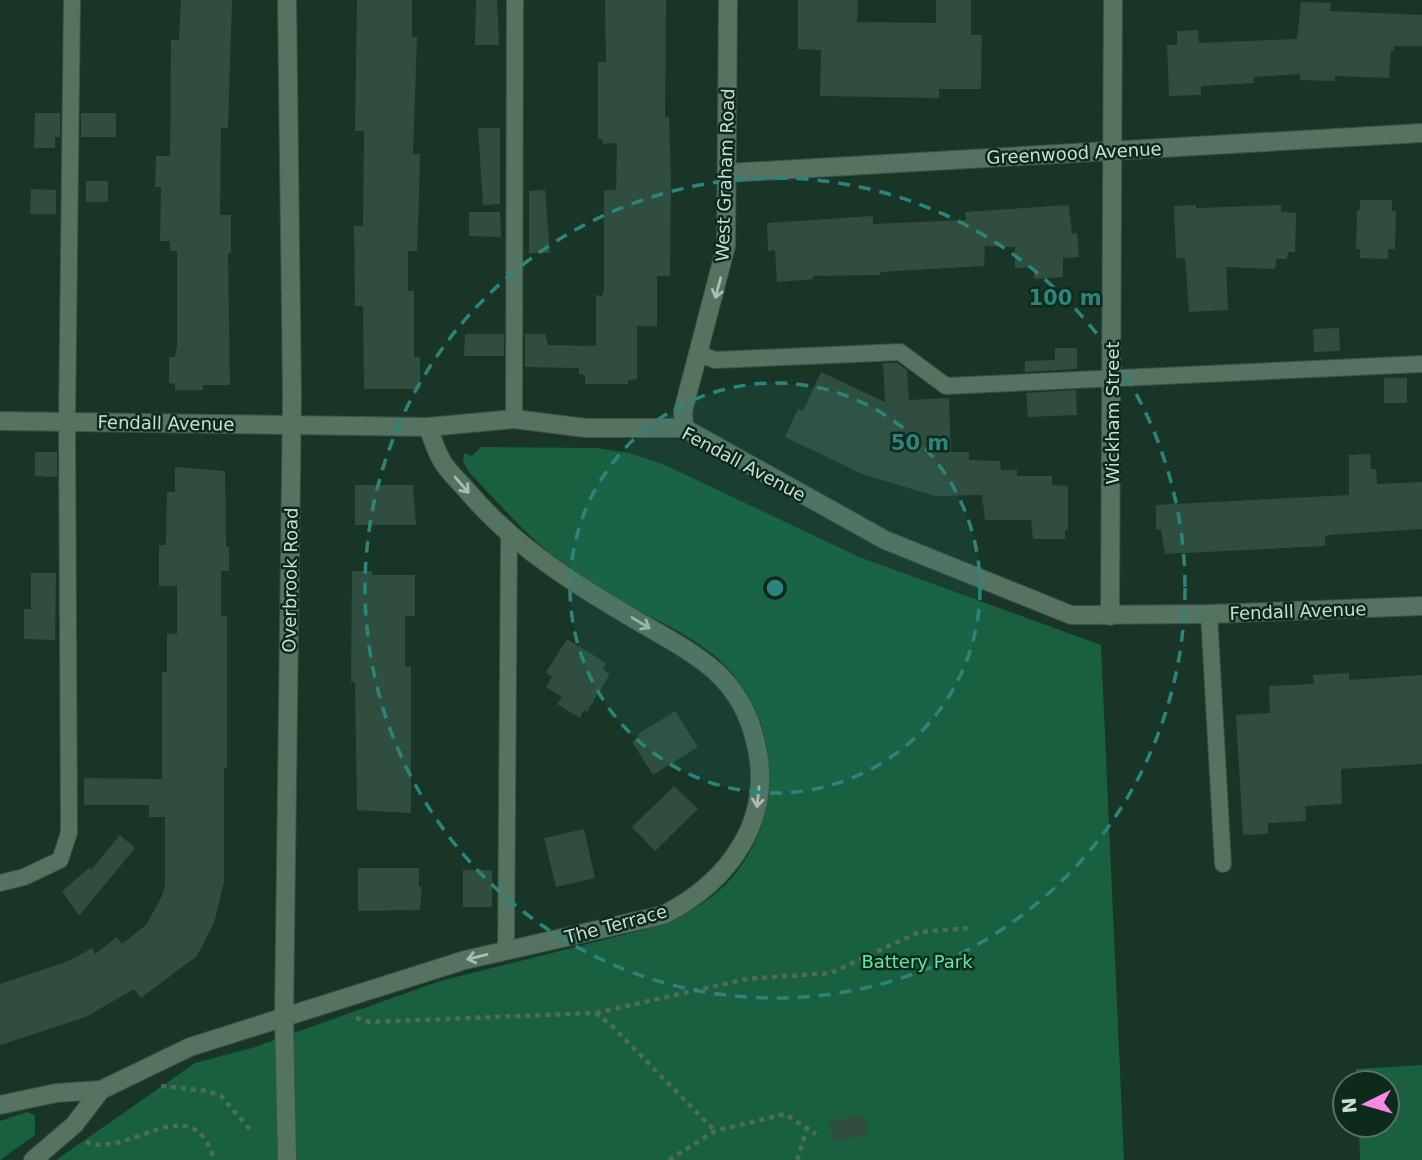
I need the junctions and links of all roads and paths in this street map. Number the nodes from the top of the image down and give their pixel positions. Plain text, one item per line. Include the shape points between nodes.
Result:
1 (72, 0) edge
2 (287, 0) edge
3 (515, 0) edge
4 (728, 0) edge
5 (1113, 0) edge
6 (1422, 133) edge
7 (1113, 151) junction
8 (727, 173) junction
9 (699, 354) junction
10 (1422, 364) edge
11 (1112, 379) junction
12 (514, 419) junction
13 (0, 421) edge
14 (67, 421) junction
15 (291, 424) junction
16 (428, 427) junction
17 (684, 428) junction
18 (509, 536) junction
19 (1422, 606) edge
20 (1209, 614) junction
21 (1110, 616) junction
22 (1223, 864) dead end
23 (0, 883) edge
24 (972, 928) dead end
25 (506, 950) junction
26 (350, 1012) dead end
27 (595, 1013) junction
28 (284, 1018) junction
29 (160, 1086) dead end
30 (101, 1090) junction
31 (0, 1105) edge
32 (807, 1128) junction
33 (715, 1131) junction
34 (253, 1133) dead end
35 (816, 1134) dead end
36 (86, 1142) dead end
37 (33, 1160) edge
38 (214, 1160) edge
39 (287, 1160) edge
40 (670, 1160) edge
41 (797, 1160) edge

1 - 14 lane
2 - 15 street, Overbrook Road
3 - 12 lane
4 - 8 street, West Graham Road
5 - 7 street, Wickham Street
6 - 7 street, Greenwood Avenue
7 - 8 street, Greenwood Avenue
7 - 11 street, Wickham Street
8 -> 9 street, West Graham Road via 726,246
9 - 11 lane via 715,360 900,352 946,386
9 - 17 street, West Graham Road via 683,411
10 - 11 lane
11 - 21 street, Wickham Street
12 - 16 street, Fendall Avenue
12 - 17 street, Fendall Avenue via 586,428
13 - 14 street, Fendall Avenue
14 - 15 street, Fendall Avenue
14 - 23 lane via 69,833 60,860
15 - 16 street, Fendall Avenue
15 - 28 street, Overbrook Road
16 -> 18 street, The Terrace via 443,462
17 - 21 street, Fendall Avenue via 885,540 1071,614
18 - 25 lane
18 -> 25 street, The Terrace via 557,573 715,670 752,726 760,780 757,813 747,839 716,880 690,902 663,915
19 - 20 street, Fendall Avenue
20 - 21 street, Fendall Avenue
20 - 22 lane
24 - 27 path via 919,932 831,973 746,979
25 -> 28 street, The Terrace
26 - 27 path via 359,1020 370,1021
27 - 33 path
28 - 30 street, The Terrace via 190,1047
28 - 39 street, Overbrook Road
29 - 34 path via 215,1093
30 - 31 street, The Terrace via 56,1093
30 - 37 street via 74,1125
32 - 33 path via 785,1114
32 - 35 path
32 - 41 path
33 - 40 path
36 - 38 path via 117,1146 164,1128 185,1128 201,1136

